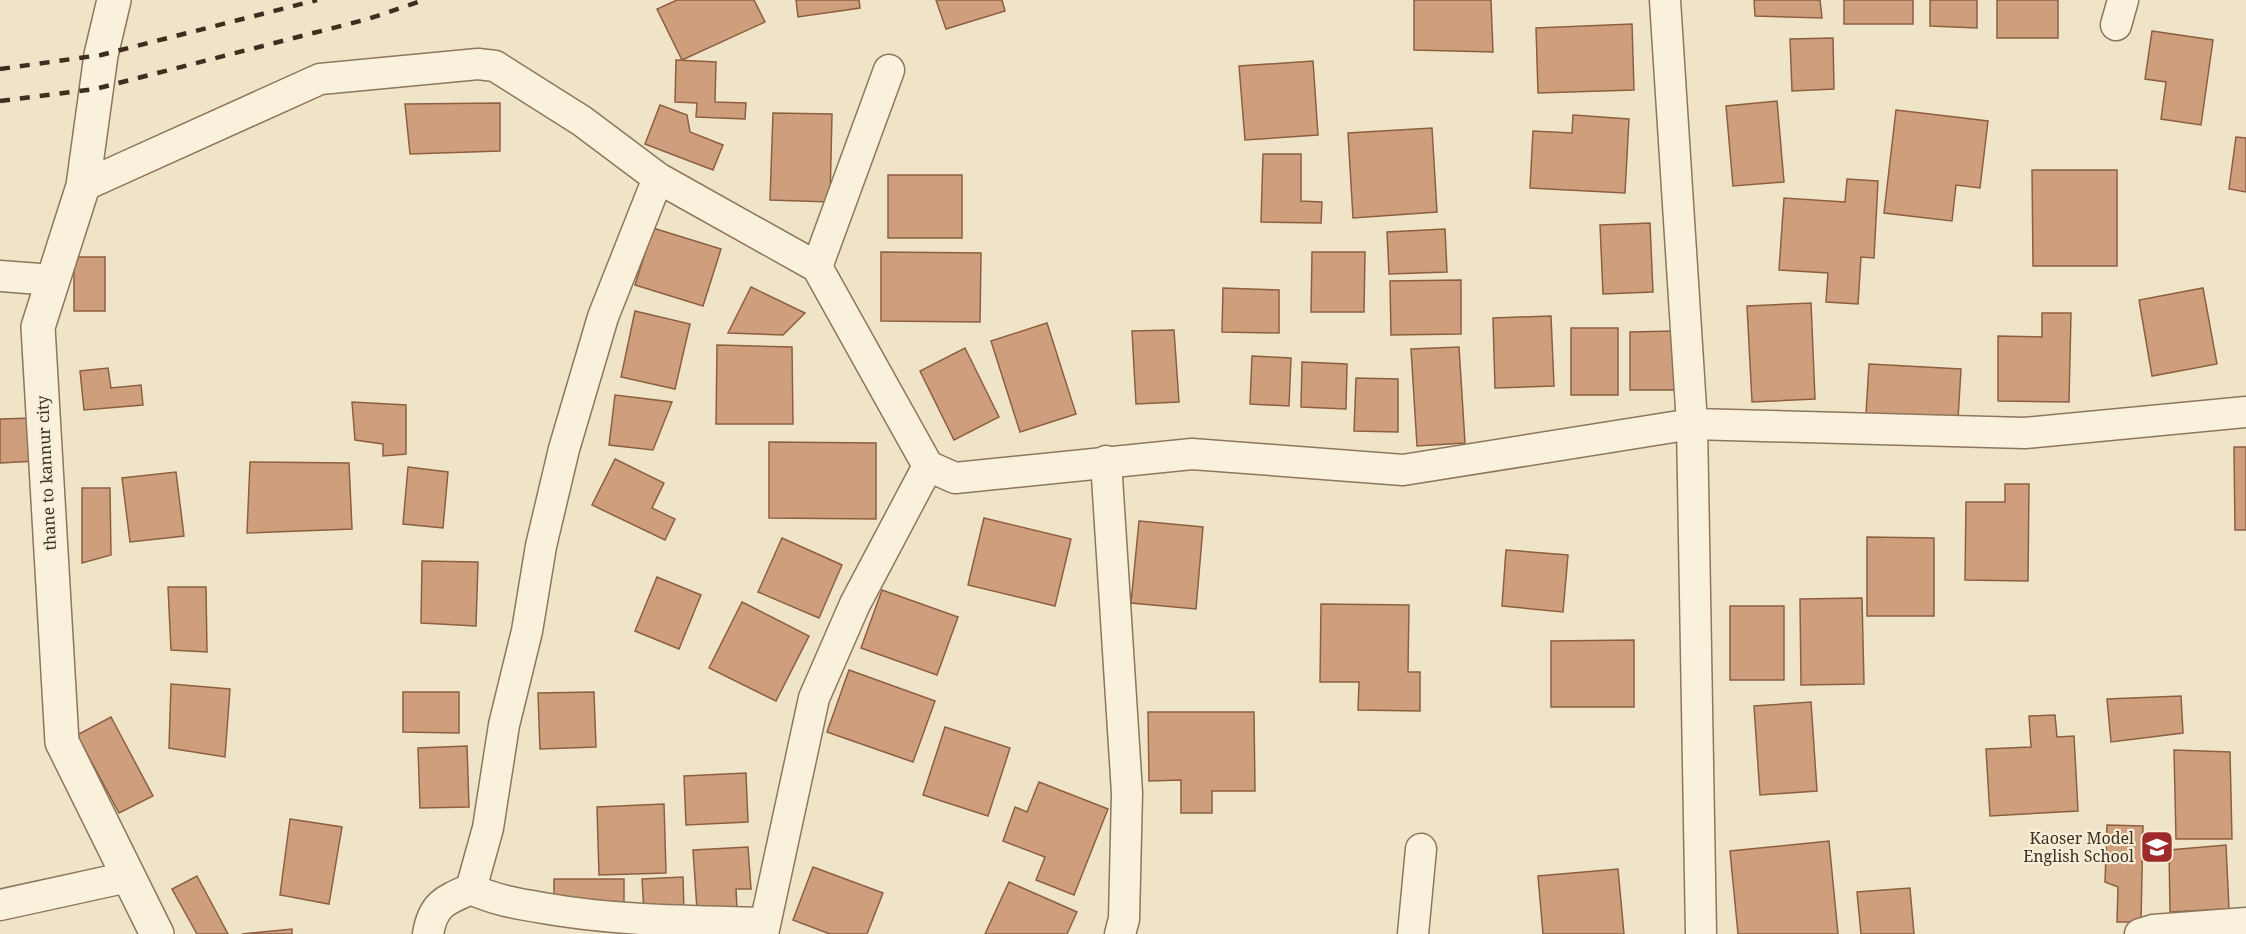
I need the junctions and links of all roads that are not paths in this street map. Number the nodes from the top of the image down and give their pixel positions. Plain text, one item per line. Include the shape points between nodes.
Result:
1 (114, 0) edge
2 (1665, 0) edge
3 (889, 70) dead end
4 (658, 178) junction
5 (83, 186) junction
6 (817, 267) junction
7 (0, 276) edge
8 (53, 280) junction
9 (2246, 412) edge
10 (1692, 424) junction
11 (1106, 461) junction
12 (928, 466) junction
13 (1421, 849) dead end
14 (128, 877) junction
15 (471, 890) junction
16 (0, 905) edge
17 (2246, 923) edge
18 (763, 929) edge
19 (157, 934) edge
20 (428, 934) edge
21 (1120, 934) edge
22 (1413, 934) edge
23 (1701, 934) edge
24 (2140, 934) edge

1 - 5 street, thane to kannur city via 101,54
2 - 10 street
3 - 6 street
4 - 5 street via 573,115 495,66 478,64 320,79
4 - 6 street
4 - 15 street via 603,317 564,448 504,725 488,828
5 - 8 street, thane to kannur city
6 - 12 street
7 - 8 street
8 - 14 street, thane to kannur city via 38,327 62,742
9 - 10 street via 2025,433
10 - 11 street via 1403,470 1192,454
10 - 23 street
11 - 12 street via 955,478
11 - 21 street via 1127,793 1124,919
12 - 18 street via 855,604 814,698
13 - 22 street
14 - 16 street
14 - 19 street, thane to kannur city
15 - 18 street via 494,899 579,915
15 - 20 street via 442,901 430,919
17 - 24 street

